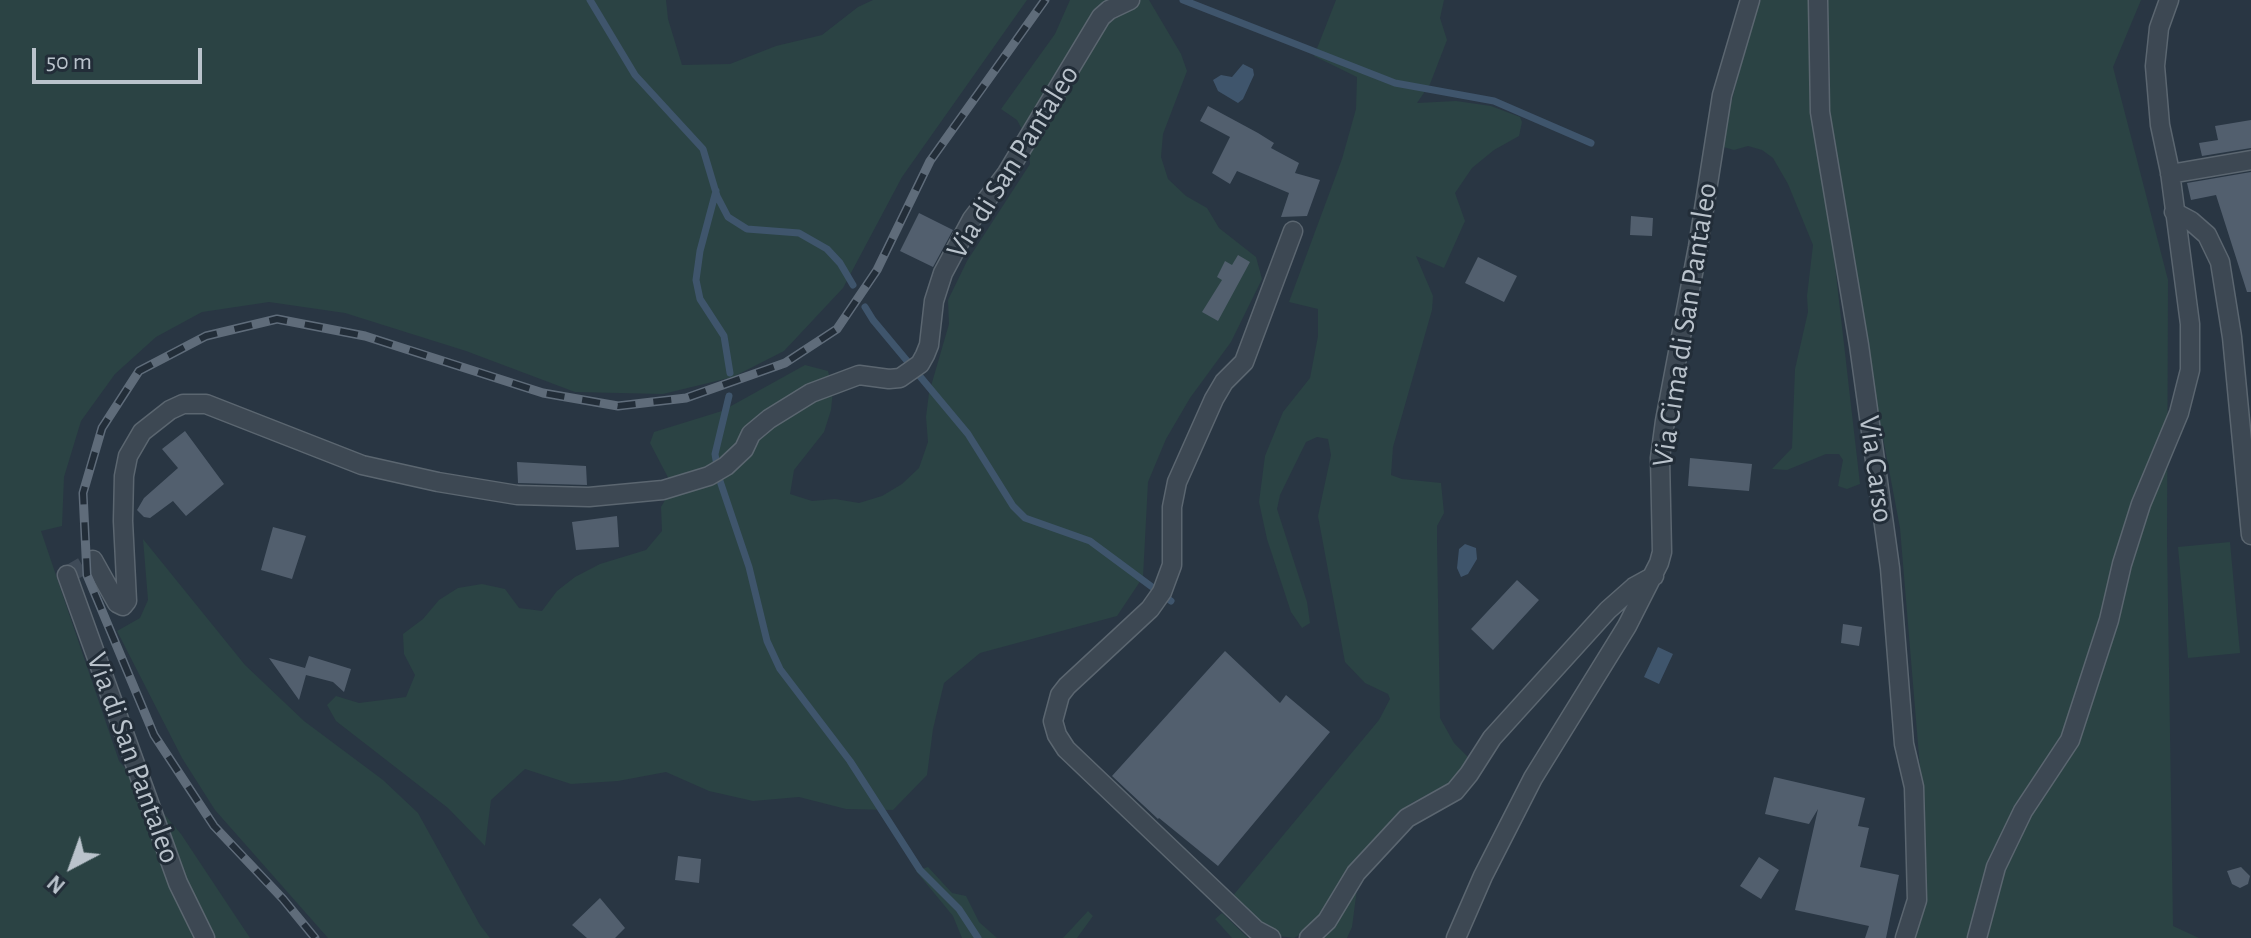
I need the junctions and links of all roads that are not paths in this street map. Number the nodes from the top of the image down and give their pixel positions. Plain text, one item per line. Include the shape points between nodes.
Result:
1 (1130, 0) edge
2 (1750, 0) edge
3 (1818, 0) edge
4 (2169, 0) edge
5 (2251, 160) edge
6 (2170, 174) junction
7 (2174, 212) junction
8 (1293, 231) dead end
9 (2251, 535) edge
10 (93, 560) dead end
11 (67, 575) dead end
12 (1654, 576) junction
13 (205, 938) edge
14 (1271, 938) edge
15 (1309, 938) edge
16 (1456, 938) edge
17 (1905, 938) edge
18 (1977, 938) edge

1 - 10 street, Via di San Pantaleo via 1101,17 1007,173 972,219 943,273 925,355 900,378 859,375 790,404 709,476 663,490 589,497 517,495 362,465 206,404 183,404 142,432 128,456 123,606
2 - 12 street, Via Cima di San Pantaleo via 1722,95 1665,421 1659,481 1662,552
3 - 17 street, Via Carso via 1820,112 1861,359 1890,568 1904,744 1914,787 1917,900
4 - 6 street via 2155,66
5 - 6 street
6 - 7 street
7 - 9 street via 2207,235 2220,262
7 - 18 street via 2190,324 2190,370 2179,413 2141,504 2070,740 2023,811 1996,867
8 - 14 street via 1244,362 1214,399 1177,482 1172,565 1162,592 1067,686 1053,721 1066,749 1256,930
11 - 13 street, Via di San Pantaleo via 178,883
12 - 15 street via 1608,610 1492,738 1455,791 1407,818 1356,873 1327,921
12 - 16 street, Via Cima di San Pantaleo via 1533,778

